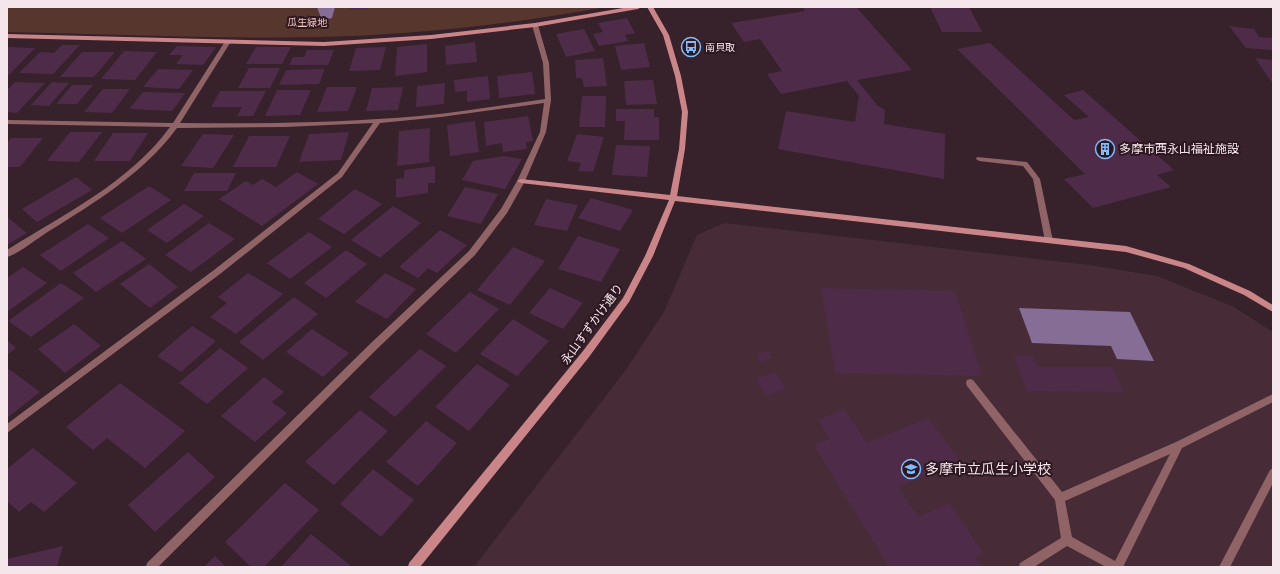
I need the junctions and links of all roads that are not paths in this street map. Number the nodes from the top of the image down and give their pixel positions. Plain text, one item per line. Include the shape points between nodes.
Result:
1 (638, 7) edge
2 (650, 7) edge
3 (534, 25) junction
4 (7, 36) edge
5 (227, 43) junction
6 (548, 100) junction
7 (378, 121) junction
8 (10, 122) edge
9 (7, 126) edge
10 (174, 126) junction
11 (979, 159) dead end
12 (521, 181) junction
13 (673, 198) junction
14 (1049, 241) junction
15 (7, 254) edge
16 (1273, 309) edge
17 (970, 384) dead end
18 (1273, 398) edge
19 (7, 429) edge
20 (1179, 445) junction
21 (1273, 473) edge
22 (1060, 498) junction
23 (1067, 540) junction
24 (151, 567) edge
25 (413, 567) edge
26 (1024, 567) edge
27 (1117, 567) edge
28 (1224, 567) edge

1 - 3 street
2 - 13 street, 永山すずかけ通り via 666,35 685,112 682,149
3 - 5 street via 432,37 324,44
3 - 6 street via 546,63
4 - 5 street
5 - 10 street
6 - 7 street via 462,113
6 - 12 street via 543,132
7 - 10 street
7 - 19 street via 340,175 217,272
8 - 9 street
8 - 10 street
10 - 15 street via 146,159 116,183
11 - 14 street via 1024,164 1036,179
12 - 13 street
12 - 24 street via 504,211 472,253 374,346
13 - 14 street
13 - 25 street, 永山すずかけ通り via 649,256 626,300 586,354
14 - 16 street via 1126,249 1186,266 1247,293
17 - 22 street
18 - 20 street
20 - 22 street
20 - 27 street
21 - 28 street
22 - 23 street
23 - 26 street
23 - 27 street

